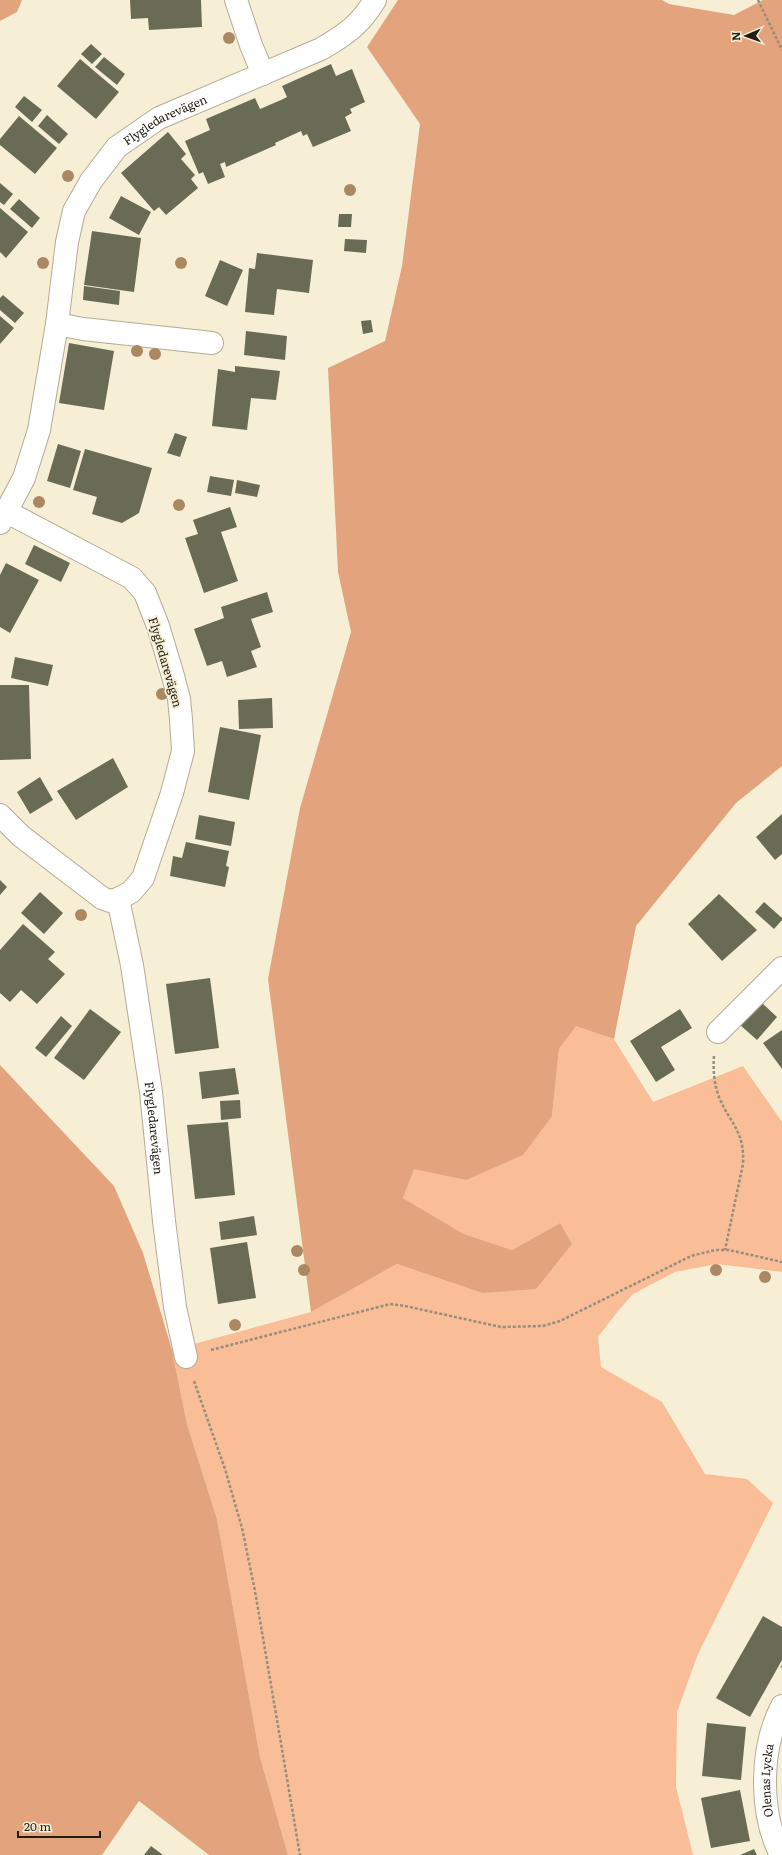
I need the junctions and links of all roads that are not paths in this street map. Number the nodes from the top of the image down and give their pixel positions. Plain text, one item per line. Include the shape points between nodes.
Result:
1 (236, 0) edge
2 (375, 0) edge
3 (263, 74) junction
4 (57, 324) junction
5 (212, 343) dead end
6 (3, 518) edge
7 (0, 815) edge
8 (118, 899) junction
9 (782, 968) edge
10 (718, 1032) road end
11 (186, 1358) road end
12 (782, 1706) edge
13 (781, 1855) edge

1 - 3 street
2 - 3 street, Flygledarevägen via 367,13 346,35 321,49
3 - 4 street, Flygledarevägen via 159,118 117,147 91,180 74,211 67,242
4 - 5 street
4 - 6 street, Flygledarevägen via 39,430 24,478
6 - 8 street, Flygledarevägen via 132,578 145,593 158,626 180,706 183,751 172,793 143,878 131,892
7 - 8 street via 21,836 102,898 110,901
8 - 11 street, Flygledarevägen via 132,965 151,1092 174,1307
9 - 10 street
12 - 13 street, Olenas Lycka via 769,1740 765,1770 767,1808 776,1846

